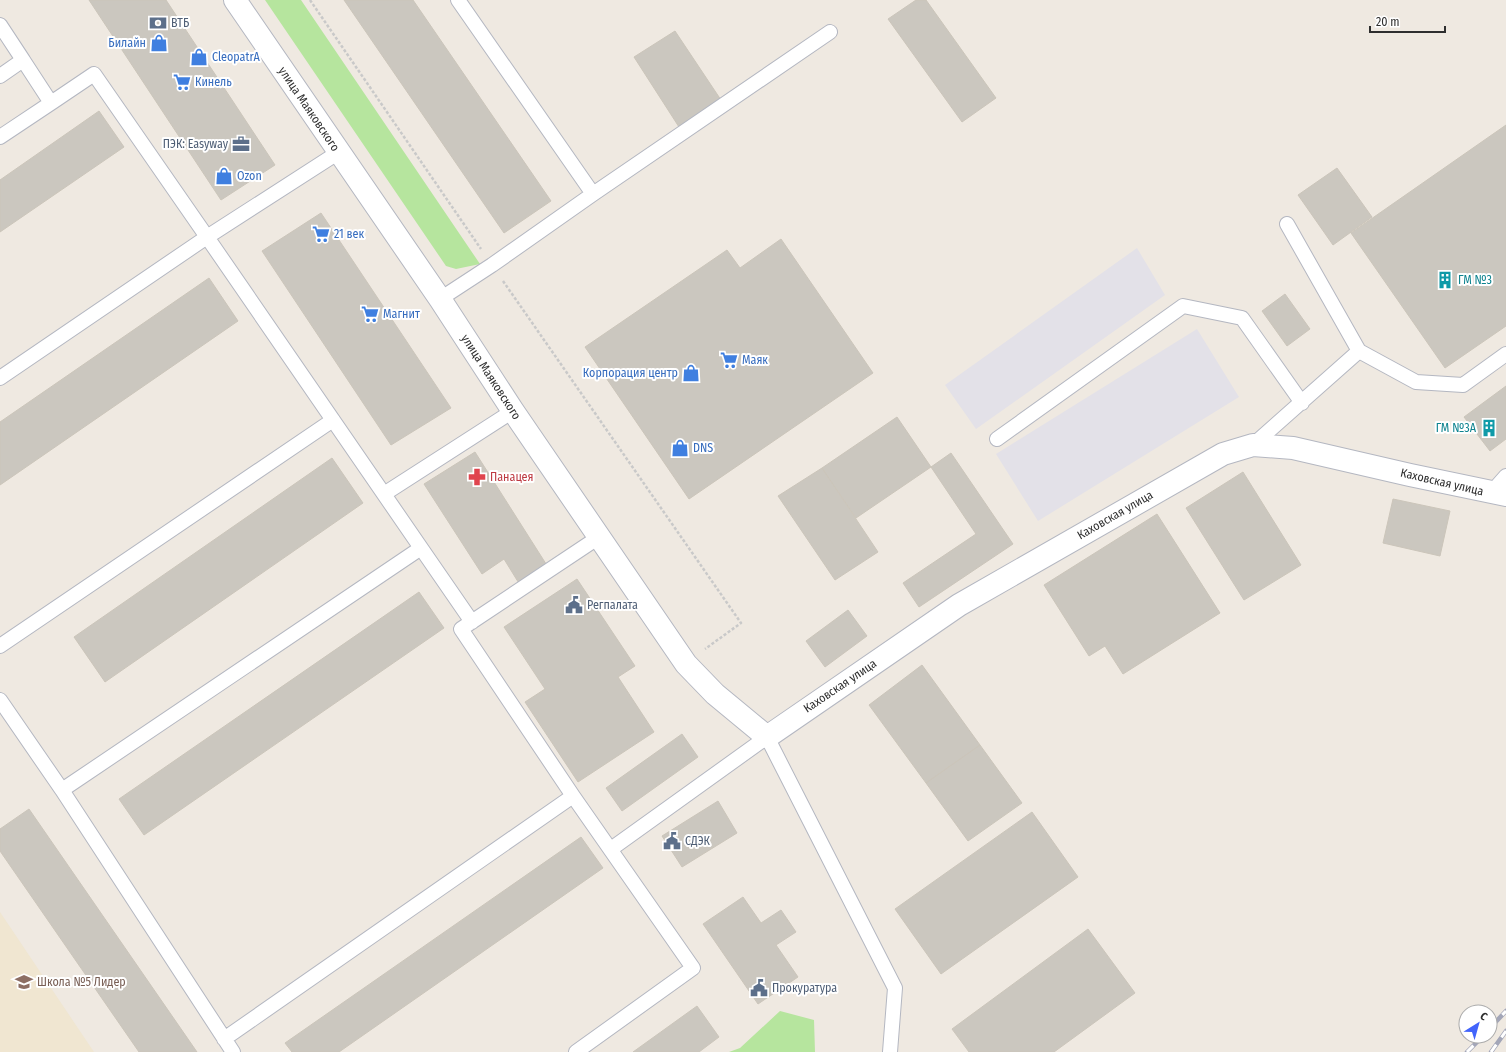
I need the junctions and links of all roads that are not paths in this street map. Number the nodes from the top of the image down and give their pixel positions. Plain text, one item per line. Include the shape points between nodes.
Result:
1 (235, 0) edge
2 (458, 0) edge
3 (0, 25) edge
4 (830, 32) dead end
5 (24, 60) junction
6 (0, 76) edge
7 (51, 103) junction
8 (0, 137) edge
9 (339, 152) junction
10 (593, 194) junction
11 (1287, 224) dead end
12 (207, 237) junction
13 (440, 299) junction
14 (1359, 351) junction
15 (1506, 354) edge
16 (0, 378) edge
17 (1302, 403) junction
18 (513, 411) junction
19 (332, 420) junction
20 (997, 439) dead end
21 (1253, 445) junction
22 (1506, 476) edge
23 (384, 494) junction
24 (1499, 494) edge
25 (599, 538) junction
26 (421, 548) junction
27 (472, 622) junction
28 (0, 646) edge
29 (0, 700) edge
30 (767, 737) junction
31 (62, 790) junction
32 (574, 796) junction
33 (611, 849) junction
34 (224, 1039) junction
35 (233, 1052) edge
36 (576, 1052) edge
37 (890, 1052) edge

1 - 9 street, улица Маяковского
2 - 10 lane
3 - 5 lane
4 - 10 lane
5 - 6 lane
5 - 7 lane
7 - 8 lane
7 - 12 lane via 94,74
9 - 12 lane
9 - 13 street, улица Маяковского
10 - 13 lane
11 - 14 lane
12 - 16 lane
12 - 19 lane
13 - 18 street, улица Маяковского
14 - 15 lane via 1416,382 1463,385
14 - 17 lane
17 - 20 lane via 1242,318 1183,306
17 - 21 lane
18 - 23 lane
18 - 25 street, улица Маяковского
19 - 23 lane
19 - 28 lane
21 - 24 street, Каховская улица via 1293,448
21 - 30 street, Каховская улица via 1223,454 959,605
22 - 24 lane
23 - 26 lane
25 - 27 lane
25 - 30 street, улица Маяковского via 686,664 715,694
26 - 27 lane
26 - 31 lane
27 - 32 lane via 461,629
29 - 31 lane
30 - 33 lane
30 - 37 lane via 895,988
31 - 34 lane
32 - 33 lane
32 - 34 lane
33 - 36 lane via 694,968
34 - 35 lane

